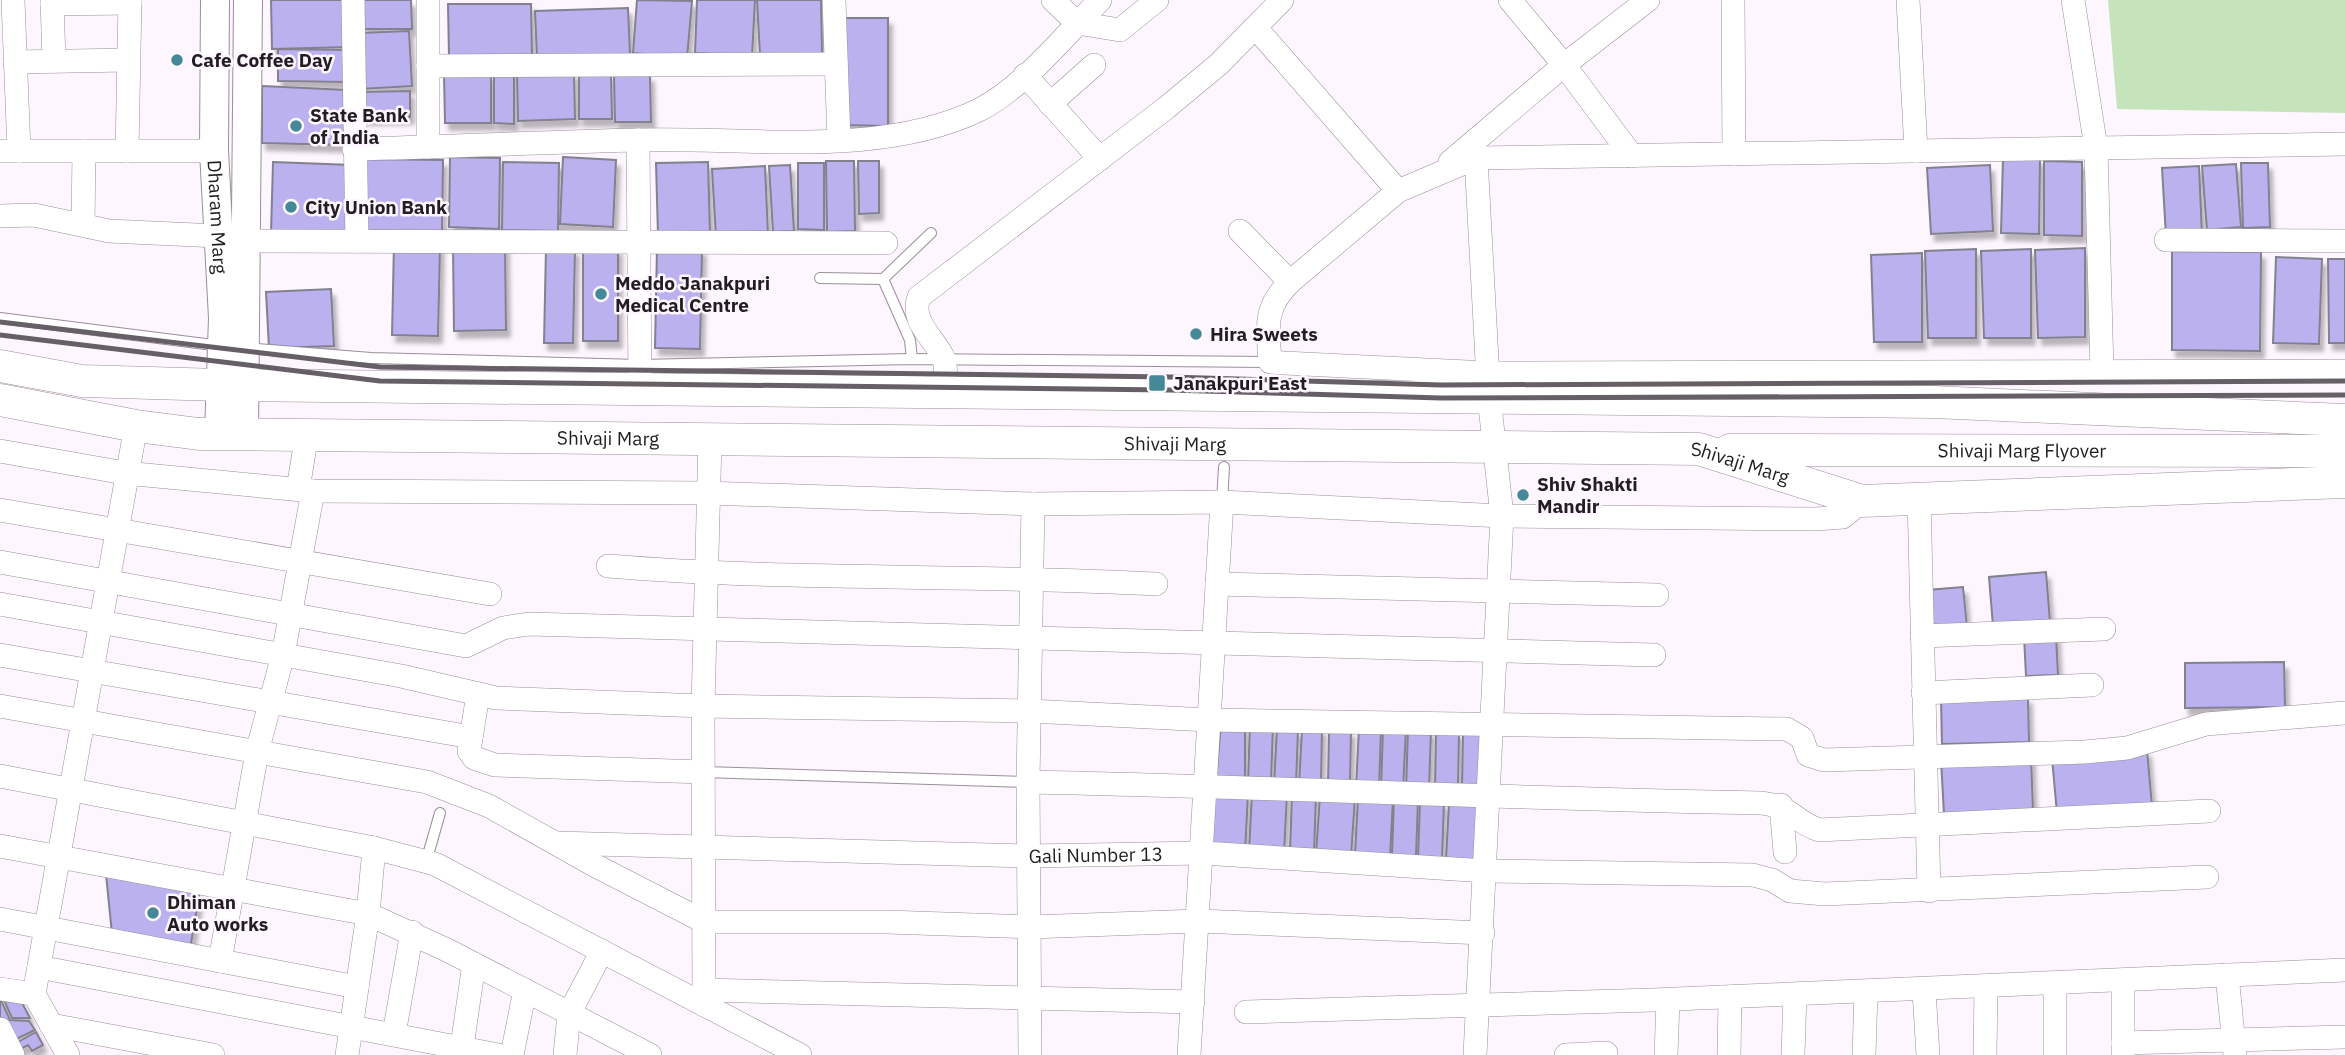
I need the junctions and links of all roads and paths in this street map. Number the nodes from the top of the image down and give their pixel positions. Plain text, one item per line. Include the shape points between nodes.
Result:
1 (13, 0) edge
2 (215, 0) edge
3 (248, 0) edge
4 (353, 0) edge
5 (428, 0) edge
6 (834, 0) edge
7 (1053, 0) edge
8 (1100, 0) edge
9 (1157, 0) edge
10 (1282, 0) edge
11 (1510, 0) edge
12 (1648, 0) edge
13 (1733, 0) edge
14 (1908, 0) edge
15 (2073, 0) edge
16 (130, 1) edge
17 (52, 2) edge
18 (1077, 23) junction
19 (1256, 27) junction
20 (128, 60) junction
21 (54, 61) junction
22 (15, 62) junction
23 (836, 64) junction
24 (1094, 65) dead end
25 (1564, 65) junction
26 (428, 66) junction
27 (1025, 75) junction
28 (1050, 104) junction
29 (638, 140) junction
30 (839, 140) junction
31 (2345, 144) edge
32 (428, 147) junction
33 (2096, 148) junction
34 (354, 149) junction
35 (9, 151) edge
36 (84, 151) junction
37 (127, 151) junction
38 (214, 151) junction
39 (1916, 151) junction
40 (1734, 154) junction
41 (1632, 156) junction
42 (1476, 158) junction
43 (1100, 159) junction
44 (1438, 172) junction
45 (1398, 191) junction
46 (0, 216) edge
47 (83, 225) junction
48 (1240, 230) dead end
49 (931, 233) dead end
50 (218, 236) junction
51 (246, 240) junction
52 (2166, 240) dead end
53 (357, 241) junction
54 (2345, 241) edge
55 (639, 242) junction
56 (886, 243) dead end
57 (820, 278) dead end
58 (883, 279) junction
59 (1290, 282) junction
60 (0, 318) edge
61 (233, 347) junction
62 (912, 359) junction
63 (945, 360) junction
64 (1277, 363) junction
65 (0, 366) edge
66 (2102, 371) junction
67 (2345, 371) edge
68 (640, 376) junction
69 (232, 385) junction
70 (1489, 385) junction
71 (945, 391) junction
72 (1056, 393) junction
73 (1286, 395) junction
74 (0, 400) edge
75 (2345, 420) edge
76 (136, 426) junction
77 (232, 433) junction
78 (307, 434) junction
79 (710, 440) junction
80 (1057, 444) junction
81 (1496, 448) junction
82 (1699, 449) junction
83 (0, 451) edge
84 (2345, 451) edge
85 (1224, 467) dead end
86 (125, 473) junction
87 (2345, 482) edge
88 (306, 490) junction
89 (707, 493) junction
90 (1919, 499) junction
91 (1862, 501) junction
92 (1222, 502) junction
93 (1033, 504) junction
94 (0, 510) edge
95 (1502, 516) junction
96 (116, 530) junction
97 (0, 562) edge
98 (300, 563) junction
99 (608, 566) dead end
100 (705, 574) junction
101 (1032, 577) junction
102 (107, 581) junction
103 (1156, 584) dead end
104 (1217, 584) junction
105 (1499, 592) junction
106 (490, 594) dead end
107 (1657, 595) dead end
108 (0, 604) edge
109 (290, 617) junction
110 (100, 623) junction
111 (2104, 629) dead end
112 (704, 630) junction
113 (1922, 636) junction
114 (1031, 639) junction
115 (1214, 644) junction
116 (1497, 651) junction
117 (0, 655) edge
118 (284, 655) junction
119 (1654, 655) dead end
120 (92, 672) junction
121 (2092, 685) dead end
122 (1923, 693) junction
123 (478, 694) junction
124 (269, 701) junction
125 (0, 706) edge
126 (703, 706) junction
127 (1030, 711) junction
128 (2345, 713) edge
129 (1209, 720) junction
130 (84, 722) junction
131 (1494, 725) junction
132 (471, 737) junction
133 (257, 752) junction
134 (1925, 758) junction
135 (704, 772) junction
136 (0, 776) edge
137 (1028, 782) junction
138 (1205, 785) junction
139 (72, 789) junction
140 (1490, 797) junction
141 (1781, 805) junction
142 (2209, 811) dead end
143 (440, 813) dead end
144 (244, 823) junction
145 (1927, 823) junction
146 (557, 844) junction
147 (0, 846) edge
148 (374, 848) junction
149 (705, 848) junction
150 (1785, 852) dead end
151 (1203, 853) junction
152 (60, 856) junction
153 (1029, 856) junction
154 (426, 862) junction
155 (1486, 872) junction
156 (2207, 877) dead end
157 (233, 889) junction
158 (1929, 891) junction
159 (368, 914) junction
160 (0, 919) edge
161 (1199, 921) junction
162 (705, 922) junction
163 (46, 927) junction
164 (1029, 928) junction
165 (411, 932) junction
166 (1483, 933) junction
167 (602, 951) junction
168 (220, 961) junction
169 (474, 964) junction
170 (38, 967) junction
171 (2345, 970) edge
172 (2227, 975) junction
173 (2123, 981) junction
174 (2055, 984) junction
175 (357, 987) junction
176 (1986, 987) junction
177 (0, 989) edge
178 (524, 990) junction
179 (1924, 990) junction
180 (1866, 992) junction
181 (34, 994) junction
182 (1795, 995) junction
183 (1730, 997) junction
184 (704, 998) junction
185 (1030, 998) junction
186 (1668, 1000) junction
187 (1193, 1002) junction
188 (1479, 1004) junction
189 (1246, 1012) dead end
190 (569, 1014) junction
191 (51, 1025) junction
192 (350, 1026) junction
193 (0, 1029) edge
194 (2345, 1037) edge
195 (402, 1042) edge
196 (2234, 1048) edge
197 (2123, 1049) edge
198 (469, 1050) edge
199 (1606, 1053) edge
200 (13, 1055) edge
201 (68, 1055) edge
202 (213, 1055) edge
203 (347, 1055) edge
204 (498, 1055) edge
205 (512, 1055) edge
206 (565, 1055) edge
207 (650, 1055) edge
208 (800, 1055) edge
209 (1030, 1055) edge
210 (1189, 1055) edge
211 (1475, 1055) edge
212 (1566, 1055) edge
213 (1666, 1055) edge
214 (1729, 1055) edge
215 (1793, 1055) edge
216 (1864, 1055) edge
217 (1928, 1055) edge
218 (1985, 1055) edge
219 (2055, 1055) edge

1 - 22 street
2 - 38 street, Dharam Marg
3 - 51 street, Dharam Marg
4 - 34 street
5 - 26 street
6 - 23 street
7 - 18 street
8 - 18 street
9 - 18 street via 1119,30
10 - 19 street
11 - 25 street
12 - 25 street
13 - 40 street
14 - 39 street
15 - 33 street
16 - 17 street
16 - 20 street
17 - 21 street
18 - 27 street
19 - 43 street via 1219,64
19 - 45 street
20 - 21 street
20 - 37 street
21 - 22 street
22 - 35 street
23 - 26 street
23 - 30 street
24 - 28 street
25 - 41 street
25 - 44 street
26 - 32 street
27 - 28 street
27 - 30 street via 982,109 935,129
28 - 43 street
29 - 30 street
29 - 32 street
29 - 55 street
31 - 33 street
32 - 34 street
33 - 39 street
33 - 66 street
34 - 53 street
35 - 36 street
36 - 37 street
36 - 47 street
37 - 38 street
38 - 50 street, Dharam Marg
39 - 40 street
40 - 41 street
41 - 42 street
42 - 44 street
42 - 70 street
43 - 63 street via 919,297 915,306 918,320
44 - 45 street
45 - 59 street
46 - 47 street via 34,215
47 - 50 street via 108,231
48 - 59 street
49 - 58 lane
50 - 61 street, Dharam Marg
51 - 53 street
51 - 61 street, Dharam Marg
52 - 54 street
53 - 55 street
55 - 56 street
55 - 68 street
57 - 58 lane
58 - 62 lane via 910,340
59 - 64 street via 1278,293 1268,316
60 - 61 lane
61 - 68 lane
61 - 69 street, Dharam Marg
62 - 63 lane
62 - 68 lane
63 - 64 lane
63 - 71 street
64 - 70 street
64 - 73 street
65 - 69 main road via 82,381
66 - 67 street
66 - 70 street
68 - 69 main road
68 - 71 main road
69 - 77 street, Dharam Marg
70 - 73 main road
70 - 75 main road
70 - 81 street
71 - 72 main road
72 - 73 main road
72 - 80 main road
74 - 76 main road, Shivaji Marg
76 - 77 main road, Shivaji Marg
76 - 86 street
77 - 78 main road, Shivaji Marg
78 - 79 main road, Shivaji Marg
78 - 88 street
79 - 80 main road, Shivaji Marg
79 - 89 street
80 - 81 main road, Shivaji Marg
81 - 82 main road, Shivaji Marg
81 - 95 street
82 - 84 main road, Shivaji Marg Flyover
82 - 91 main road, Shivaji Marg
83 - 86 street
85 - 92 lane
86 - 88 street
86 - 96 street
87 - 90 main road, Shivaji Marg
88 - 89 street
88 - 98 street
89 - 93 street
89 - 100 street
90 - 91 main road, Shivaji Marg
90 - 113 street
91 - 95 street via 1843,517 1816,519
92 - 93 street
92 - 95 street
92 - 104 street
93 - 101 street
94 - 96 street
95 - 105 street
96 - 98 street
96 - 102 street
97 - 102 street
98 - 106 street
98 - 109 street
99 - 100 street
100 - 101 street
100 - 112 street
101 - 103 street
101 - 114 street
102 - 109 street
102 - 110 street
104 - 105 street
104 - 115 street
105 - 107 street
105 - 116 street
108 - 110 street
109 - 112 street via 466,646 503,628 529,624
109 - 118 street
110 - 118 street
110 - 120 street
111 - 113 street
112 - 114 street
112 - 126 street
113 - 122 street
114 - 115 street
114 - 127 street
115 - 116 street
115 - 129 street
116 - 119 street
116 - 131 street
117 - 120 street
118 - 123 street
118 - 124 street
120 - 124 street
120 - 130 street
121 - 122 street
122 - 134 street
123 - 126 street
123 - 132 street
124 - 132 street
124 - 133 street
125 - 130 street
126 - 127 street
126 - 135 street
127 - 129 street
127 - 137 street
128 - 134 street via 2206,724 2127,748
129 - 131 street
129 - 138 street
130 - 133 street
130 - 139 street
131 - 134 street via 1787,729 1796,732 1815,758
131 - 140 street
132 - 135 street via 469,751 474,758 495,765
133 - 144 street
133 - 146 street via 453,789
134 - 145 street
135 - 137 lane
135 - 149 street
136 - 139 street
137 - 138 street
137 - 153 street
138 - 140 street
138 - 151 street
139 - 144 street
139 - 152 street
140 - 141 street
140 - 155 street
141 - 145 street via 1806,826 1819,830
141 - 150 street
142 - 145 street
143 - 154 lane
144 - 148 street
144 - 157 street
145 - 158 street
146 - 149 street, Gali Number 13
146 - 162 street
147 - 152 street
148 - 154 street
148 - 159 street
149 - 153 street, Gali Number 13
149 - 162 street
151 - 153 street, Gali Number 13
151 - 155 street, Gali Number 13
151 - 161 street
152 - 157 street
152 - 163 street
153 - 164 street
154 - 167 street
155 - 158 street, Gali Number 13 via 1753,875 1790,891
155 - 166 street
156 - 158 street, Gali Number 13
157 - 159 street
157 - 168 street
159 - 165 street
159 - 175 street
160 - 163 street
161 - 164 street
161 - 166 street
161 - 187 street
162 - 164 street
162 - 184 street
163 - 168 street
163 - 170 street
164 - 185 street
165 - 169 street
165 - 195 street
166 - 188 street
167 - 184 street
167 - 190 street
168 - 175 street
169 - 178 street
169 - 198 street
170 - 181 street
170 - 192 street
171 - 172 street
172 - 173 street
172 - 196 street
173 - 174 street
173 - 197 street
174 - 176 street
174 - 219 street
175 - 192 street
176 - 179 street
176 - 218 street
177 - 181 street
178 - 190 street
178 - 205 street
179 - 180 street
179 - 217 street
180 - 182 street
180 - 216 street
181 - 191 street
182 - 183 street
182 - 215 street
183 - 186 street
183 - 214 street
184 - 185 street
184 - 208 street
185 - 187 street
185 - 209 street
186 - 188 street
186 - 213 street
187 - 210 street
188 - 189 street
188 - 211 street
190 - 206 street
190 - 207 street
191 - 201 street
191 - 202 street
192 - 195 street
192 - 203 street
193 - 200 street
194 - 196 street
195 - 198 street
196 - 197 street
198 - 204 street
199 - 212 street

